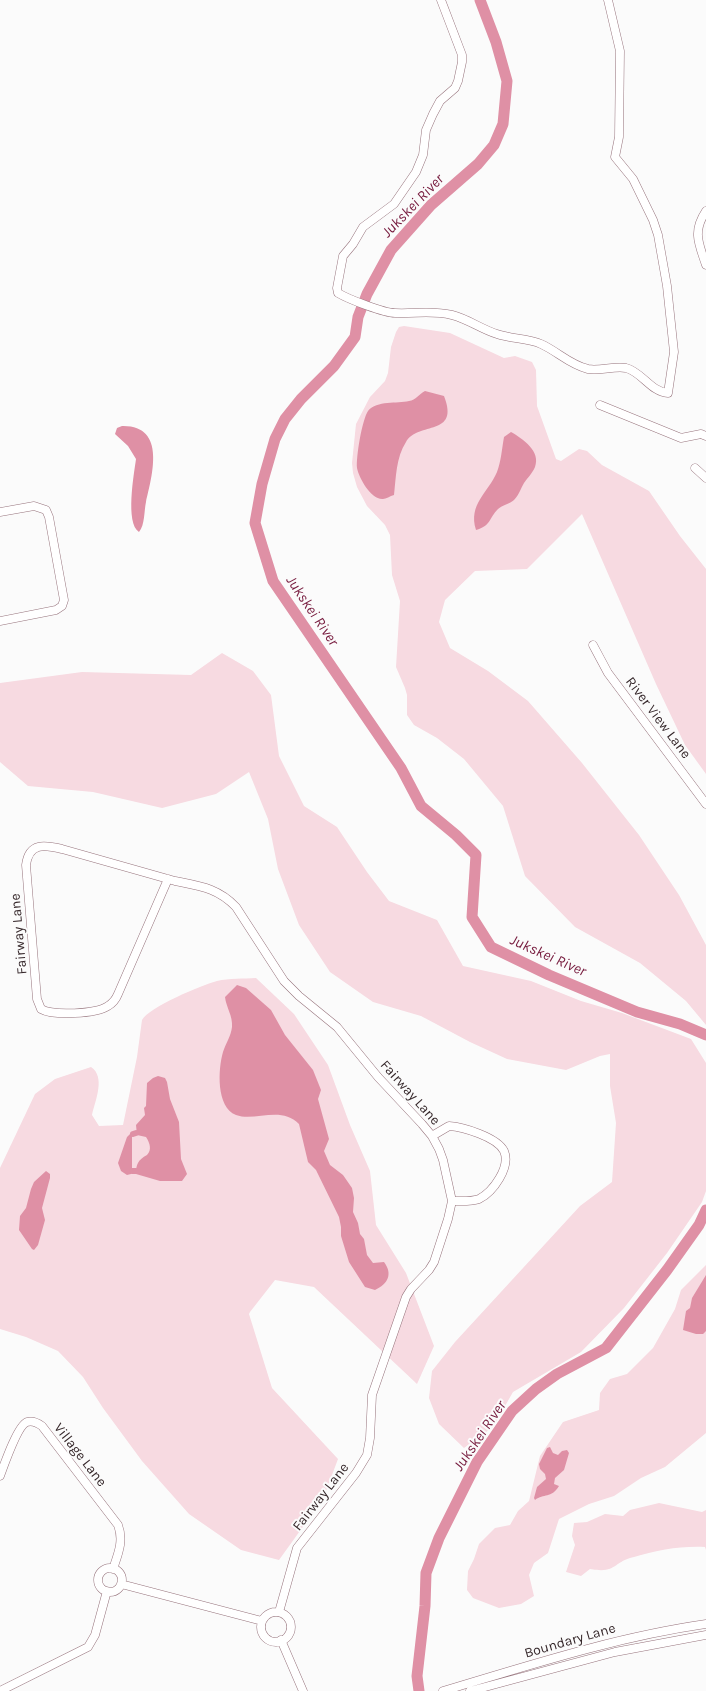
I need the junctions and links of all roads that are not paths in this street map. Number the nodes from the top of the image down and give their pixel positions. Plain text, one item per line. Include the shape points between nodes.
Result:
1 (441, 0) edge
2 (608, 0) edge
3 (706, 211) edge
4 (697, 238) junction
5 (706, 238) edge
6 (706, 265) edge
7 (600, 406) dead end
8 (706, 436) edge
9 (695, 468) dead end
10 (706, 478) edge
11 (0, 512) edge
12 (0, 621) edge
13 (593, 645) dead end
14 (706, 804) edge
15 (168, 879) junction
16 (432, 1136) junction
17 (452, 1201) junction
18 (0, 1476) edge
19 (113, 1569) junction
20 (121, 1584) junction
21 (107, 1591) junction
22 (279, 1612) junction
23 (262, 1622) junction
24 (706, 1624) edge
25 (706, 1635) edge
26 (281, 1640) junction
27 (496, 1679) junction
28 (0, 1691) edge
29 (303, 1691) edge
30 (443, 1691) edge
31 (470, 1691) edge

1 - 2 street via 462,55 458,81 438,104 426,130 420,165 405,189 388,209 363,227 343,256 338,293 395,313 433,311 458,317 496,334 536,342 585,368 625,368 666,393 674,352 667,286 658,235 633,179 615,157 619,138 620,51
3 - 4 street via 699,224
4 - 5 street
4 - 6 street
7 - 8 street via 681,438
9 - 10 street
11 - 12 street via 34,506 46,510 64,600 56,610
13 - 14 street, River View Lane via 608,673
15 - 15 street, Fairway Lane via 49,846 40,846 31,852 26,871 37,999 41,1009 57,1014 91,1011 113,1002
15 - 16 street, Fairway Lane via 209,888 230,901 240,911 284,981 336,1026
16 - 17 street, Fairway Lane via 443,1160
16 - 17 street via 449,1126 462,1128 495,1142 505,1155 502,1174 482,1196
17 - 22 street, Fairway Lane via 434,1262 406,1297 374,1386 367,1455 297,1548
18 - 19 street, Village Lane via 21,1427 29,1421 42,1426 121,1531
19 - 20 street via 121,1575
19 - 21 street via 103,1571 99,1577 99,1584
20 - 21 street via 114,1591
20 - 23 street
21 - 28 street via 95,1635 88,1647
22 - 23 street via 267,1615
22 - 26 street via 287,1617 290,1625 288,1634
23 - 26 street via 264,1635 272,1641
24 - 27 street, Boundary Lane via 609,1642
25 - 27 street, Boundary Lane
26 - 29 street
27 - 30 street, Boundary Lane
27 - 31 street, Boundary Lane

